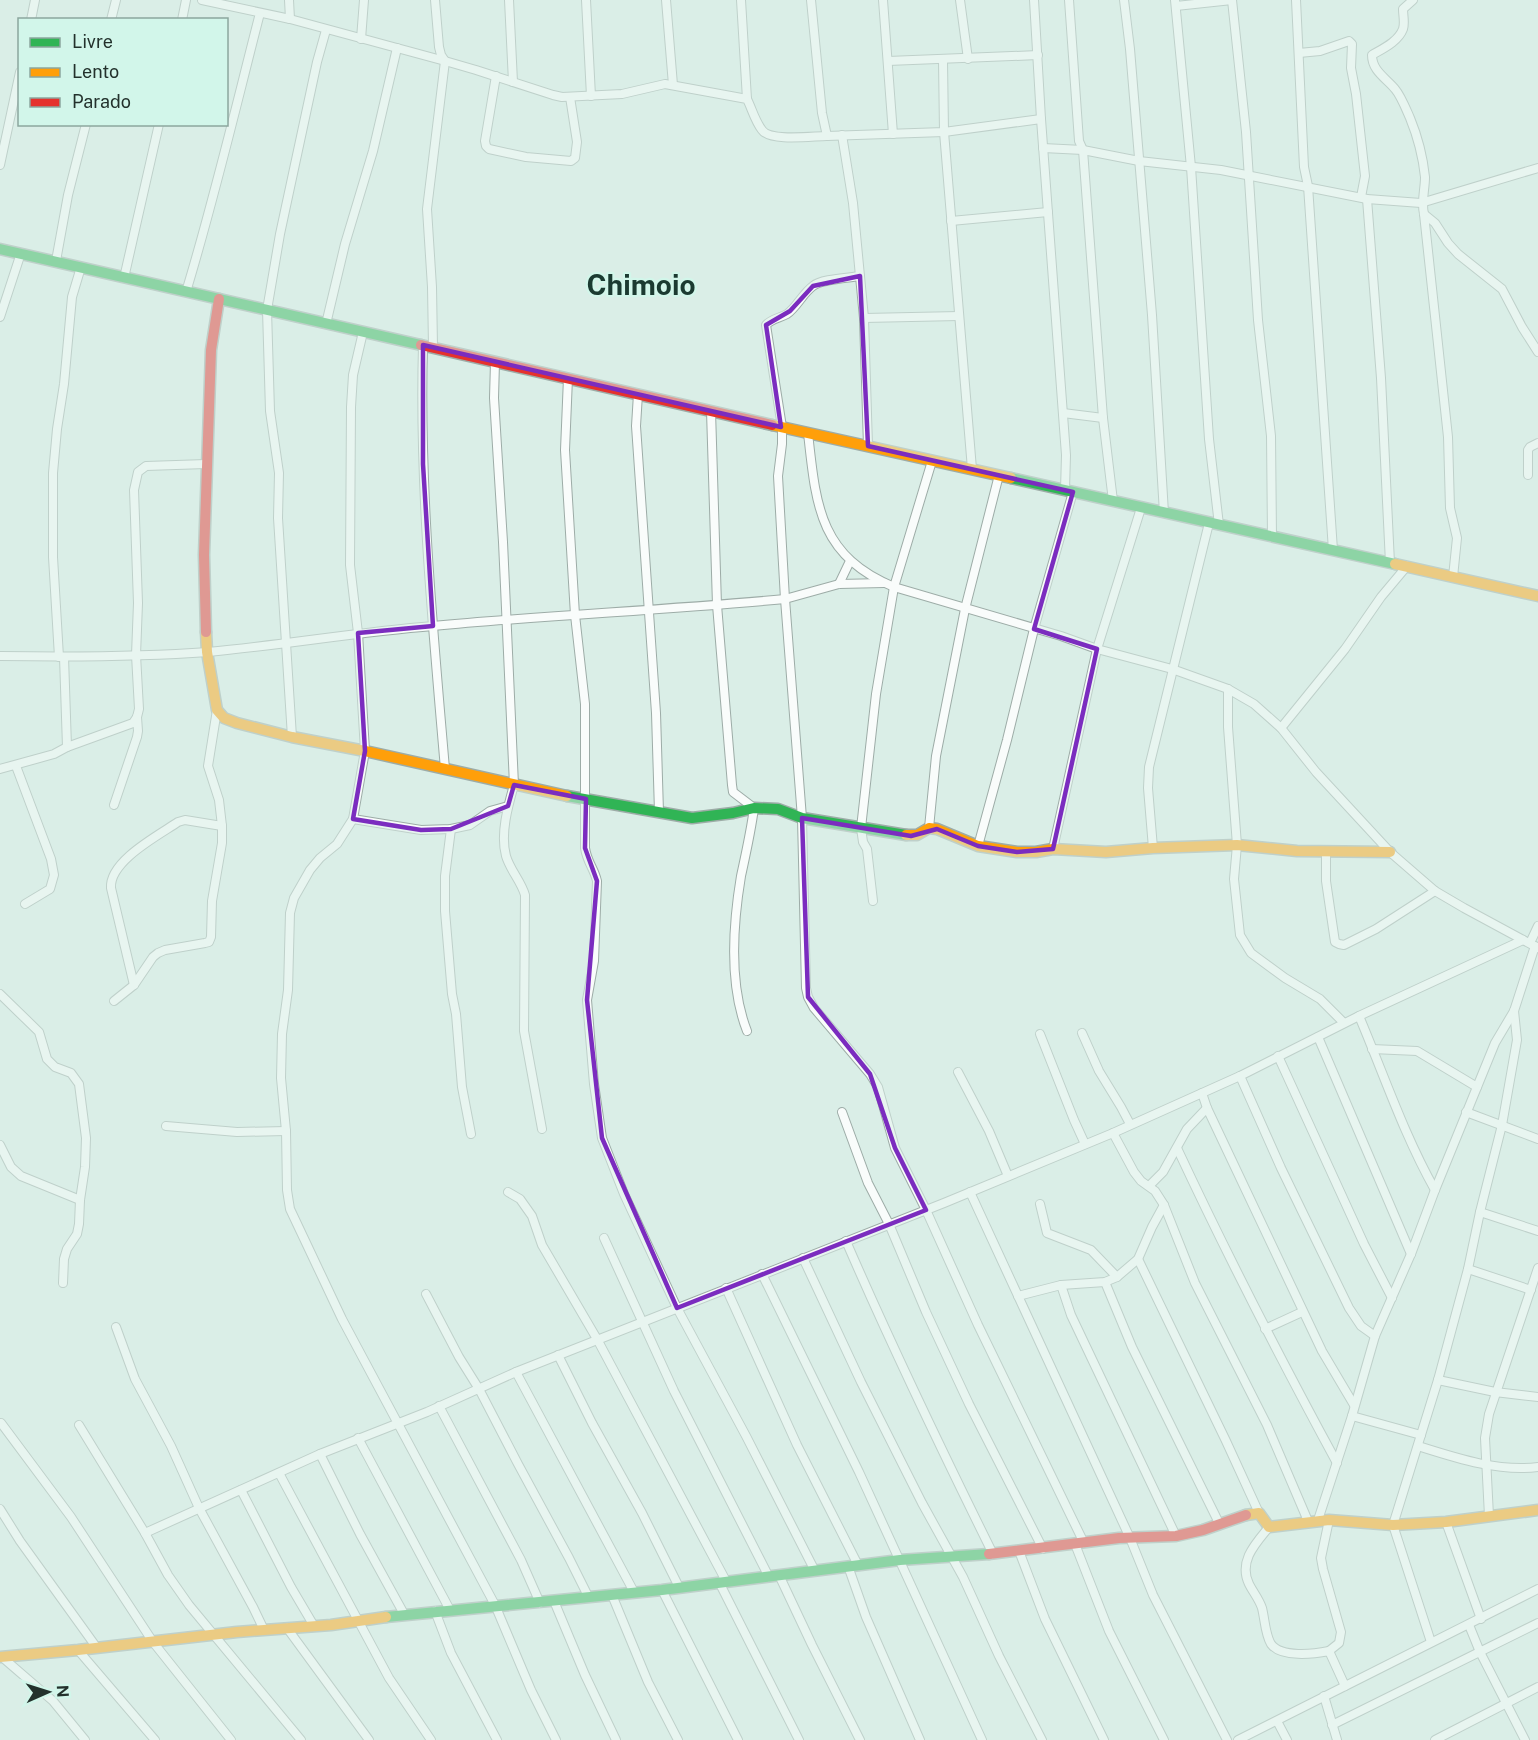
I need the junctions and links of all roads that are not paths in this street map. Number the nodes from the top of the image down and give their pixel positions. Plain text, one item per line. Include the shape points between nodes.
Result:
1 (35, 0) edge
2 (116, 0) edge
3 (186, 0) edge
4 (205, 0) edge
5 (289, 0) edge
6 (363, 0) edge
7 (435, 0) edge
8 (509, 0) edge
9 (586, 0) edge
10 (666, 0) edge
11 (741, 0) edge
12 (811, 0) edge
13 (883, 0) edge
14 (960, 0) edge
15 (1034, 0) edge
16 (1069, 0) edge
17 (1124, 0) edge
18 (1232, 0) edge
19 (1296, 0) edge
20 (1413, 0) edge
21 (1176, 3) edge
22 (260, 13) junction
23 (31, 18) edge
24 (112, 18) edge
25 (182, 18) edge
26 (290, 19) junction
27 (326, 30) junction
28 (361, 39) junction
29 (397, 48) junction
30 (1299, 52) junction
31 (1038, 55) junction
32 (968, 59) junction
33 (943, 60) junction
34 (445, 61) junction
35 (888, 61) junction
36 (496, 76) junction
37 (18, 81) edge
38 (513, 82) junction
39 (673, 85) junction
40 (591, 96) junction
41 (570, 98) junction
42 (747, 99) junction
43 (1041, 119) junction
44 (85, 126) edge
45 (159, 126) edge
46 (944, 132) junction
47 (893, 134) junction
48 (842, 135) junction
49 (827, 136) junction
50 (1043, 148) junction
51 (1083, 150) junction
52 (1139, 161) junction
53 (0, 165) edge
54 (1191, 167) junction
55 (1538, 168) edge
56 (1248, 176) junction
57 (1308, 186) junction
58 (1364, 198) junction
59 (1421, 203) junction
60 (1048, 212) junction
61 (1424, 214) junction
62 (951, 221) junction
63 (0, 249) edge
64 (21, 254) junction
65 (56, 261) junction
66 (81, 267) junction
67 (860, 276) junction
68 (124, 278) junction
69 (186, 292) junction
70 (219, 299) junction
71 (267, 310) junction
72 (959, 315) junction
73 (0, 317) edge
74 (864, 318) junction
75 (326, 324) junction
76 (363, 332) junction
77 (428, 346) junction
78 (1538, 352) edge
79 (495, 362) junction
80 (568, 378) junction
81 (638, 394) junction
82 (711, 411) junction
83 (1063, 413) junction
84 (1104, 418) junction
85 (782, 427) junction
86 (808, 433) junction
87 (1538, 443) edge
88 (868, 446) junction
89 (932, 460) junction
90 (206, 464) junction
91 (972, 469) junction
92 (999, 475) junction
93 (1527, 475) dead end
94 (1069, 491) junction
95 (1113, 501) junction
96 (1141, 508) junction
97 (1164, 513) junction
98 (1214, 524) junction
99 (1272, 537) junction
100 (1333, 550) junction
101 (850, 561) junction
102 (1390, 563) junction
103 (1407, 566) junction
104 (1453, 577) junction
105 (839, 584) junction
106 (890, 585) junction
107 (1538, 596) edge
108 (785, 599) junction
109 (717, 605) junction
110 (649, 609) junction
111 (965, 609) junction
112 (575, 615) junction
113 (506, 620) junction
114 (433, 626) junction
115 (1034, 628) junction
116 (358, 633) junction
117 (286, 643) junction
118 (1097, 649) junction
119 (207, 652) junction
120 (136, 655) junction
121 (0, 656) edge
122 (62, 657) junction
123 (1172, 669) junction
124 (1228, 689) junction
125 (217, 710) junction
126 (138, 717) junction
127 (1281, 728) junction
128 (292, 737) junction
129 (67, 747) junction
130 (365, 751) junction
131 (16, 766) junction
132 (0, 769) edge
133 (445, 769) junction
134 (514, 785) junction
135 (586, 799) junction
136 (114, 805) dead end
137 (508, 806) junction
138 (754, 808) junction
139 (658, 812) junction
140 (801, 818) junction
141 (354, 819) junction
142 (222, 826) junction
143 (861, 828) junction
144 (928, 828) junction
145 (451, 829) junction
146 (1237, 845) junction
147 (978, 846) junction
148 (1153, 848) junction
149 (1053, 849) junction
150 (1326, 852) junction
151 (1390, 852) junction
152 (1435, 891) junction
153 (873, 901) dead end
154 (25, 904) dead end
155 (1538, 926) edge
156 (1531, 944) edge
157 (134, 985) junction
158 (0, 994) edge
159 (114, 1001) dead end
160 (1514, 1011) junction
161 (1359, 1016) junction
162 (1344, 1023) junction
163 (747, 1031) dead end
164 (1082, 1033) dead end
165 (1040, 1034) dead end
166 (1317, 1037) junction
167 (1372, 1049) junction
168 (1278, 1056) junction
169 (958, 1072) dead end
170 (1240, 1076) junction
171 (1477, 1087) junction
172 (1202, 1093) junction
173 (1207, 1108) junction
174 (842, 1112) dead end
175 (1466, 1112) junction
176 (1130, 1124) junction
177 (1502, 1125) junction
178 (166, 1126) dead end
179 (542, 1129) dead end
180 (286, 1131) junction
181 (1113, 1133) junction
182 (471, 1134) dead end
183 (1538, 1138) edge
184 (1085, 1144) junction
185 (0, 1145) edge
186 (1177, 1148) junction
187 (1008, 1176) junction
188 (1149, 1186) junction
189 (1435, 1190) junction
190 (508, 1192) dead end
191 (970, 1192) junction
192 (80, 1200) junction
193 (1040, 1204) dead end
194 (1164, 1205) junction
195 (926, 1210) junction
196 (1480, 1212) junction
197 (889, 1224) junction
198 (1538, 1231) edge
199 (604, 1238) dead end
200 (846, 1241) junction
201 (1411, 1254) junction
202 (803, 1258) junction
203 (1138, 1259) junction
204 (1538, 1268) edge
205 (1468, 1269) junction
206 (762, 1274) junction
207 (1117, 1277) junction
208 (1105, 1282) junction
209 (63, 1283) dead end
210 (1061, 1285) junction
211 (726, 1288) junction
212 (1530, 1290) junction
213 (426, 1294) dead end
214 (1018, 1296) junction
215 (1392, 1298) junction
216 (677, 1308) junction
217 (1302, 1311) junction
218 (642, 1322) junction
219 (116, 1327) dead end
220 (1265, 1329) junction
221 (1375, 1336) junction
222 (597, 1339) junction
223 (558, 1355) junction
224 (516, 1372) junction
225 (1438, 1380) junction
226 (479, 1389) junction
227 (1495, 1392) junction
228 (1538, 1397) edge
229 (1354, 1405) junction
230 (439, 1407) junction
231 (1352, 1416) junction
232 (1, 1423) edge
233 (398, 1423) junction
234 (79, 1425) dead end
235 (1421, 1435) junction
236 (358, 1438) junction
237 (1418, 1446) junction
238 (320, 1454) junction
239 (1337, 1463) junction
240 (1488, 1464) junction
241 (1538, 1467) edge
242 (279, 1473) junction
243 (241, 1490) junction
244 (199, 1508) junction
245 (0, 1509) edge
246 (1538, 1510) edge
247 (1259, 1513) junction
248 (1489, 1516) junction
249 (1318, 1521) junction
250 (1446, 1522) junction
251 (1219, 1523) junction
252 (1393, 1525) junction
253 (1269, 1527) junction
254 (145, 1533) junction
255 (1176, 1536) junction
256 (1130, 1538) junction
257 (1080, 1544) junction
258 (1043, 1549) junction
259 (1019, 1551) junction
260 (993, 1554) junction
261 (952, 1557) junction
262 (900, 1560) junction
263 (853, 1565) junction
264 (814, 1571) junction
265 (774, 1576) junction
266 (723, 1581) junction
267 (679, 1587) junction
268 (1538, 1589) edge
269 (662, 1590) junction
270 (634, 1593) junction
271 (612, 1594) junction
272 (588, 1596) junction
273 (554, 1601) junction
274 (540, 1602) junction
275 (495, 1605) junction
276 (450, 1610) junction
277 (435, 1611) junction
278 (404, 1614) junction
279 (1481, 1619) junction
280 (359, 1621) junction
281 (1538, 1623) edge
282 (1469, 1625) junction
283 (314, 1626) junction
284 (287, 1628) junction
285 (264, 1630) junction
286 (215, 1635) junction
287 (153, 1641) junction
288 (1431, 1642) junction
289 (97, 1648) junction
290 (78, 1650) junction
291 (1329, 1651) junction
292 (1480, 1652) junction
293 (1, 1657) edge
294 (1345, 1686) junction
295 (1538, 1687) edge
296 (1324, 1696) junction
297 (1506, 1703) junction
298 (1277, 1721) junction
299 (1332, 1725) junction
300 (86, 1740) edge
301 (155, 1740) edge
302 (231, 1740) edge
303 (301, 1740) edge
304 (369, 1740) edge
305 (431, 1740) edge
306 (497, 1740) edge
307 (556, 1740) edge
308 (616, 1740) edge
309 (678, 1740) edge
310 (738, 1740) edge
311 (799, 1740) edge
312 (860, 1740) edge
313 (920, 1740) edge
314 (982, 1740) edge
315 (1042, 1740) edge
316 (1104, 1740) edge
317 (1164, 1740) edge
318 (1227, 1740) edge
319 (1238, 1740) edge
320 (1287, 1740) edge
321 (1337, 1740) edge
322 (1435, 1740) edge
323 (1525, 1740) edge

1 - 23 street
2 - 24 street
3 - 25 street
4 - 22 street
5 - 26 street
6 - 28 street
7 - 34 street via 439,48
8 - 38 street
9 - 40 street
10 - 39 street
11 - 42 street
12 - 49 street
13 - 35 street
14 - 32 street
15 - 31 street
16 - 51 street via 1079,141
17 - 52 street
18 - 21 street
18 - 56 street
19 - 30 street
20 - 59 street via 1403,9 1402,32 1371,58 1380,75 1397,92 1412,125 1425,176
21 - 54 street
22 - 26 street
22 - 69 street
26 - 27 street
27 - 28 street
27 - 71 street
28 - 29 street
29 - 34 street
29 - 75 street
30 - 57 street
30 - 58 street via 1320,51 1344,41 1352,44
31 - 32 street
31 - 43 street
32 - 33 street
33 - 35 street
33 - 46 street
34 - 36 street
34 - 77 street via 427,209 432,286
35 - 47 street
36 - 38 street
36 - 41 street via 485,141 489,149 526,157 571,161 576,158
37 - 53 street
38 - 41 street
39 - 40 street
39 - 42 street
40 - 41 street
42 - 49 street via 766,135
43 - 46 street
43 - 50 street
44 - 65 street
45 - 68 street
46 - 47 street
46 - 62 street
47 - 48 street
48 - 49 street
48 - 67 street
50 - 51 street
50 - 60 street
51 - 52 street
51 - 84 street
52 - 54 street
52 - 97 street
54 - 56 street
54 - 98 street
55 - 59 street
56 - 57 street
56 - 99 street via 1271,436
57 - 58 street
57 - 100 street
58 - 59 street
58 - 102 street via 1381,378
59 - 61 street
60 - 62 street
60 - 83 street
61 - 78 street via 1458,254 1502,289
61 - 104 street via 1448,437 1450,508 1457,538
62 - 72 street
63 - 64 street
64 - 65 street
64 - 73 street
65 - 66 street
66 - 68 street
66 - 122 street via 72,297 53,473 53,557
67 - 74 street
67 - 85 street via 813,286 786,315 766,325
68 - 69 street
69 - 70 street
70 - 71 street
70 - 90 street via 211,350
71 - 75 street
71 - 117 street
72 - 74 street
72 - 91 street
74 - 88 street
75 - 76 street
76 - 77 street
76 - 116 street via 353,375 351,407 350,565
77 - 79 street
77 - 114 street via 423,464
79 - 80 street
79 - 113 street
80 - 81 street
80 - 112 street via 565,450
81 - 82 street
81 - 110 street via 637,437
82 - 85 street
82 - 109 street
83 - 84 street
83 - 94 street
84 - 95 street
85 - 86 street
85 - 108 street via 778,476
86 - 88 street
86 - 101 street via 816,499 833,539
87 - 93 street via 1528,450
88 - 89 street
89 - 91 street
89 - 106 street
90 - 119 street
90 - 120 street via 146,466 138,472 134,490
91 - 92 street
92 - 94 street
92 - 111 street
94 - 95 street
94 - 115 street
95 - 96 street
96 - 97 street
96 - 118 street
97 - 98 street
98 - 99 street
98 - 123 street
99 - 100 street
100 - 102 street
101 - 105 street
101 - 106 street
102 - 103 street
103 - 104 street
103 - 127 street
104 - 107 street
105 - 106 street
105 - 108 street
106 - 111 street
106 - 143 street
108 - 109 street
108 - 140 street
109 - 110 street
109 - 138 street via 733,792
110 - 112 street
110 - 139 street
111 - 115 street
111 - 144 street via 936,756
112 - 113 street
112 - 135 street via 585,704
113 - 114 street
113 - 134 street
114 - 116 street
114 - 133 street
115 - 118 street
115 - 147 street
116 - 117 street
116 - 130 street
117 - 119 street
117 - 128 street
118 - 123 street
118 - 149 street
119 - 120 street
119 - 125 street
120 - 122 street
120 - 126 street
121 - 122 street
122 - 129 street
123 - 124 street
123 - 148 street via 1149,767
124 - 127 street via 1254,704
124 - 146 street
125 - 128 street via 237,723
125 - 142 street via 208,766
126 - 129 street via 133,723
126 - 136 street via 137,737
127 - 151 street
128 - 130 street
129 - 131 street
130 - 133 street
130 - 141 street
131 - 132 street
131 - 154 street via 54,875 50,889
133 - 134 street
134 - 135 street
134 - 137 street
135 - 139 street
135 - 216 street via 585,848 597,881 594,961 587,1000 602,1138
137 - 145 street via 490,811 470,825
137 - 179 street via 506,855 525,895 524,1031
138 - 139 street via 692,818
138 - 140 street via 778,809
138 - 163 street via 735,930 735,974
140 - 143 street
140 - 195 street via 808,998 878,1087 896,1148
141 - 145 street via 421,830
141 - 180 street via 337,844 310,870 290,913 281,1078
142 - 157 street via 211,937 208,942 158,953
142 - 157 street via 178,822 131,854 112,876 111,888
143 - 144 street via 911,836
143 - 153 street
144 - 147 street
145 - 182 street via 445,911 462,1088
146 - 148 street
146 - 150 street
146 - 162 street via 1234,879 1240,935 1251,953 1320,999
147 - 149 street via 1017,852
148 - 149 street via 1106,852
150 - 151 street
150 - 152 street via 1326,881 1335,942 1339,944 1376,928
151 - 152 street
152 - 156 street
155 - 156 street
156 - 160 street
156 - 161 street
157 - 159 street
158 - 192 street via 39,1032 47,1059 71,1073 79,1084 86,1138
160 - 171 street via 1495,1043
160 - 177 street via 1517,1040
161 - 162 street
161 - 167 street
162 - 166 street
164 - 176 street
165 - 184 street
166 - 168 street
166 - 201 street
167 - 171 street via 1417,1052
167 - 189 street via 1402,1126
168 - 170 street
168 - 215 street
169 - 187 street
170 - 172 street
170 - 221 street via 1349,1308 1361,1326
171 - 175 street
172 - 173 street
172 - 176 street
173 - 186 street via 1187,1129
173 - 217 street
174 - 197 street via 868,1183
175 - 177 street
175 - 189 street
176 - 181 street
177 - 183 street
177 - 196 street
178 - 180 street via 237,1132
180 - 233 street via 290,1209 342,1319
181 - 184 street
181 - 188 street via 1134,1172
184 - 187 street
185 - 192 street via 11,1167 21,1176
186 - 188 street via 1163,1173
186 - 220 street
187 - 191 street
188 - 194 street
189 - 201 street
190 - 222 street via 520,1199 532,1216 542,1245
191 - 195 street
191 - 214 street
192 - 209 street via 79,1224 64,1259
193 - 207 street via 1047,1233 1091,1250
194 - 203 street
194 - 249 street via 1195,1283
195 - 197 street
195 - 257 street
196 - 198 street
196 - 205 street
197 - 200 street
197 - 258 street via 969,1404
199 - 218 street
200 - 202 street
200 - 260 street
201 - 215 street
202 - 206 street
202 - 261 street via 861,1382
203 - 207 street
203 - 247 street
204 - 212 street
205 - 212 street
205 - 225 street
206 - 211 street
206 - 262 street
207 - 208 street
208 - 210 street
208 - 251 street via 1132,1347
210 - 214 street
210 - 255 street via 1071,1315
211 - 216 street
211 - 263 street
212 - 227 street
213 - 226 street
214 - 256 street
215 - 221 street
216 - 218 street
216 - 264 street
217 - 220 street
217 - 229 street
218 - 222 street
218 - 265 street
219 - 244 street via 135,1379
220 - 239 street
221 - 229 street
222 - 223 street
222 - 266 street
223 - 224 street
223 - 267 street
224 - 226 street
224 - 270 street
225 - 227 street
225 - 235 street
226 - 230 street
226 - 272 street
227 - 228 street
227 - 240 street via 1485,1437
229 - 231 street
230 - 233 street
230 - 274 street
231 - 235 street
231 - 239 street
232 - 287 street via 71,1517
233 - 236 street
233 - 275 street
234 - 254 street
235 - 237 street
236 - 238 street
236 - 276 street
237 - 240 street
237 - 252 street
238 - 242 street
238 - 278 street
239 - 249 street
240 - 241 street
240 - 248 street
242 - 243 street
242 - 280 street
243 - 244 street
243 - 283 street
244 - 254 street
244 - 285 street
245 - 289 street
246 - 248 street
247 - 251 street
247 - 253 street
248 - 250 street
249 - 252 street
249 - 253 street
249 - 291 street via 1323,1569 1341,1632 1338,1643
250 - 252 street
250 - 279 street
251 - 255 street
252 - 288 street
253 - 291 street via 1246,1561 1247,1582 1261,1606 1272,1645 1286,1653
254 - 286 street via 178,1590
255 - 256 street
256 - 257 street
256 - 318 street via 1153,1595
257 - 258 street
257 - 317 street via 1110,1631
258 - 259 street
259 - 260 street
259 - 316 street via 1045,1619
260 - 261 street
261 - 262 street
261 - 315 street
262 - 263 street
262 - 314 street
263 - 264 street
263 - 313 street via 866,1617
264 - 265 street
265 - 266 street
265 - 312 street
266 - 267 street
266 - 311 street
267 - 269 street
268 - 279 street
269 - 270 street
269 - 310 street
270 - 271 street
271 - 272 street
271 - 309 street via 648,1682
272 - 273 street
273 - 274 street
273 - 308 street
274 - 275 street
275 - 276 street
275 - 307 street
276 - 277 street
277 - 278 street
277 - 306 street via 451,1653
278 - 280 street
279 - 282 street
280 - 283 street
280 - 305 street via 389,1678
281 - 292 street
282 - 288 street
282 - 292 street
283 - 284 street
284 - 285 street
284 - 304 street
285 - 286 street
286 - 287 street
286 - 303 street
287 - 289 street
287 - 302 street
288 - 294 street
289 - 290 street
290 - 293 street
290 - 301 street
291 - 294 street
292 - 297 street
292 - 299 street
293 - 300 street via 53,1701
294 - 296 street
295 - 297 street
296 - 298 street
296 - 299 street
297 - 322 street
297 - 323 street
298 - 319 street
298 - 320 street
299 - 321 street

